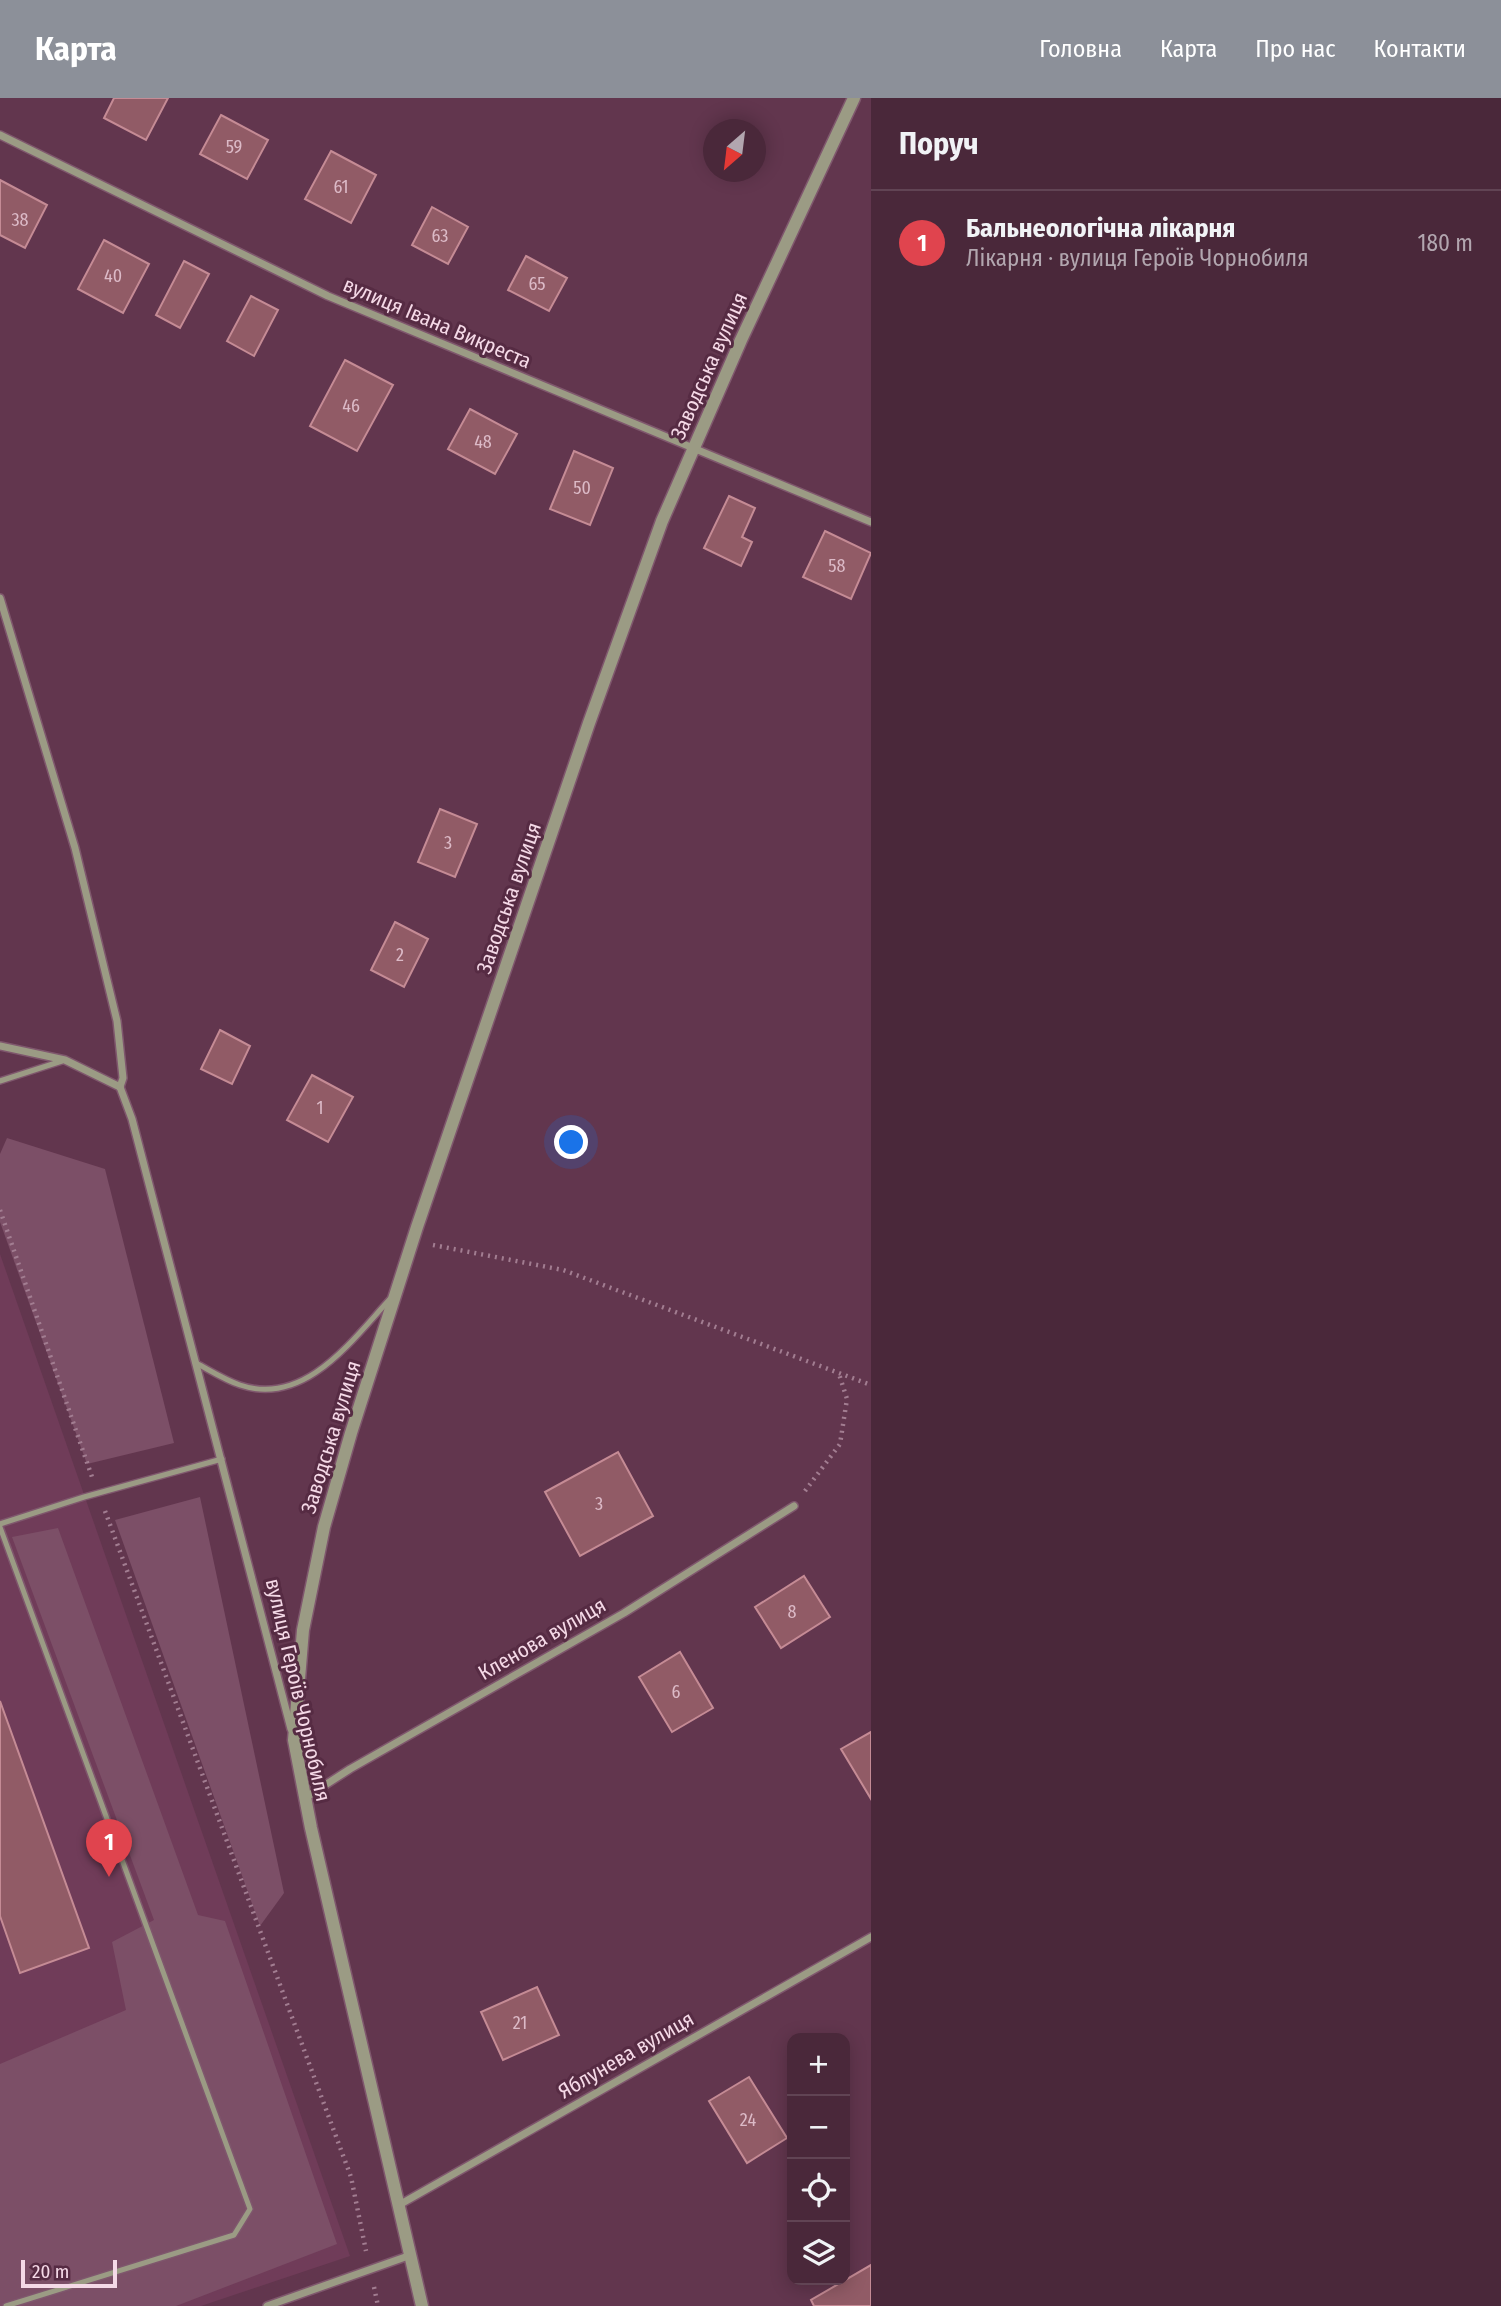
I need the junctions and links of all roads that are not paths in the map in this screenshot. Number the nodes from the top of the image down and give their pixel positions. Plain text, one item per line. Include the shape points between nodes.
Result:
1 (854, 98) edge
2 (0, 135) edge
3 (693, 449) junction
4 (871, 522) edge
5 (0, 598) edge
6 (0, 1046) edge
7 (65, 1060) junction
8 (0, 1081) edge
9 (120, 1087) junction
10 (395, 1295) junction
11 (197, 1363) junction
12 (222, 1459) junction
13 (794, 1506) road end
14 (0, 1526) edge
15 (294, 1740) junction
16 (305, 1798) junction
17 (871, 1937) edge
18 (399, 2205) junction
19 (411, 2255) junction
20 (6, 2306) edge
21 (267, 2306) edge
22 (422, 2306) edge

1 - 3 street, Заводська вулиця
2 - 3 street, вулиця Івана Викреста via 328,296
3 - 4 street, вулиця Івана Викреста
3 - 10 street, Заводська вулиця via 589,723
5 - 9 street via 81,874 117,1020
6 - 7 street
7 - 8 lane
7 - 9 street
9 - 11 street, вулиця Героїв Чорнобиля
10 - 11 lane via 346,1346 297,1384 274,1390 240,1386
10 - 15 street, Заводська вулиця via 324,1527 303,1630
11 - 12 street, вулиця Героїв Чорнобиля
12 - 14 lane
12 - 15 street, вулиця Героїв Чорнобиля
13 - 16 street, Кленова вулиця via 624,1613
14 - 20 lane via 250,2209 234,2235
15 - 16 street, вулиця Героїв Чорнобиля
16 - 18 street, вулиця Героїв Чорнобиля
17 - 18 street, Яблунева вулиця
18 - 19 street, вулиця Героїв Чорнобиля
19 - 21 street
19 - 22 street, вулиця Героїв Чорнобиля

